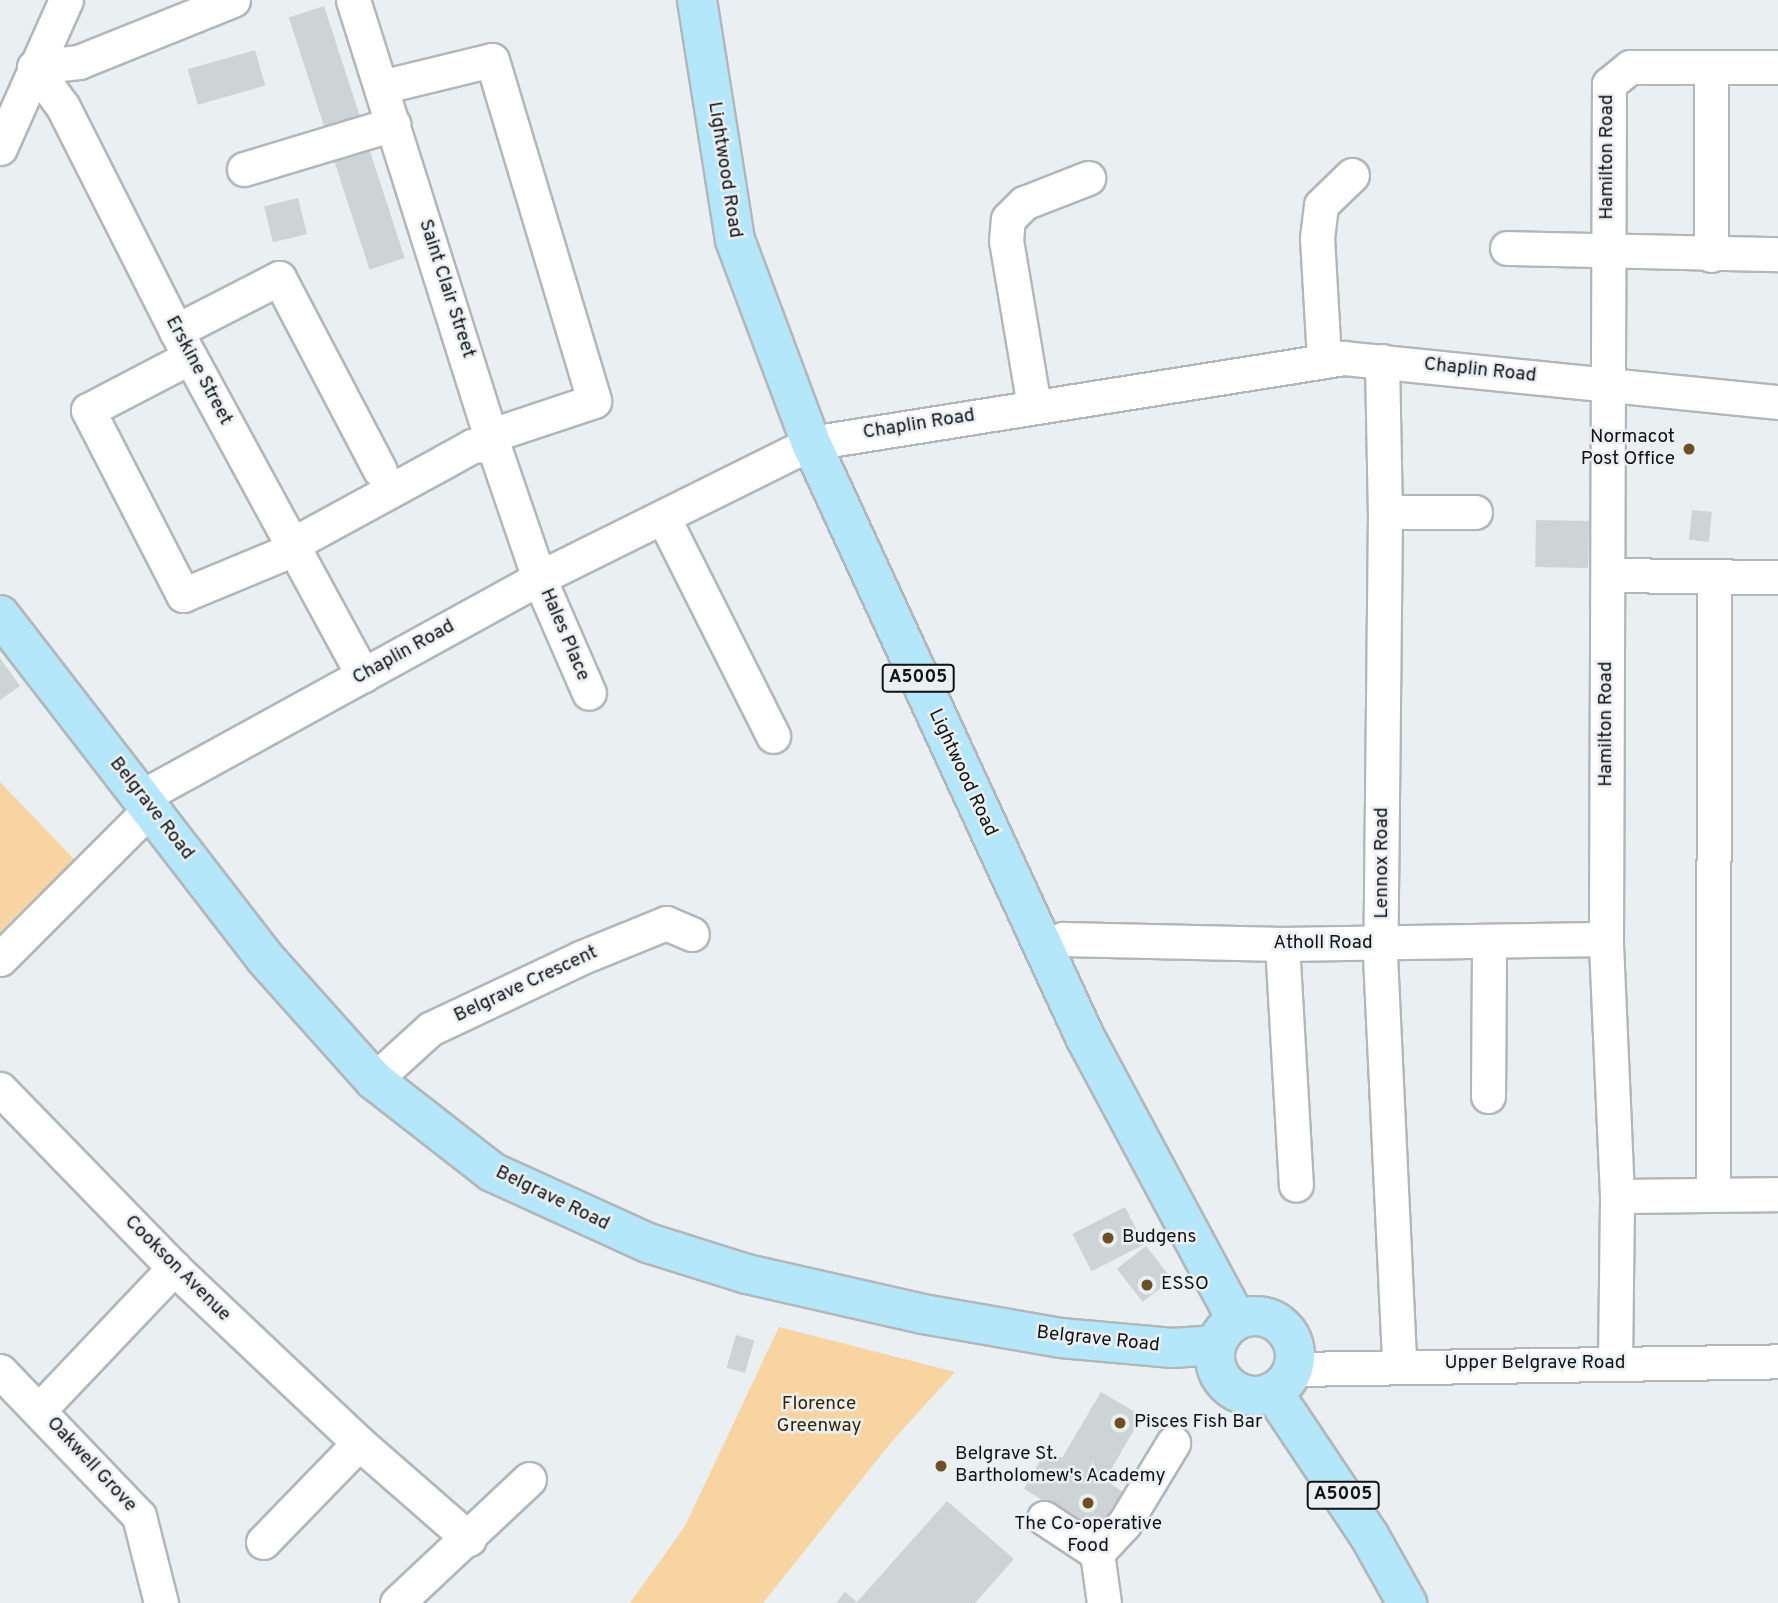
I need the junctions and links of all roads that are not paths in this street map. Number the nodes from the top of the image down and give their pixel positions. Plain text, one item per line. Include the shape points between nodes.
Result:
1 (66, 0) edge
2 (233, 0) edge
3 (353, 0) edge
4 (697, 0) edge
5 (34, 67) junction
6 (1711, 67) junction
7 (1778, 67) edge
8 (381, 88) junction
9 (393, 124) junction
10 (0, 148) edge
11 (244, 169) dead end
12 (1352, 175) dead end
13 (1088, 178) dead end
14 (1507, 248) dead end
15 (1608, 250) junction
16 (1778, 254) edge
17 (1711, 255) junction
18 (183, 344) junction
19 (1324, 359) junction
20 (1382, 361) junction
21 (1606, 385) junction
22 (1778, 402) edge
23 (1034, 406) junction
24 (492, 439) junction
25 (811, 443) junction
26 (380, 470) dead end
27 (1385, 512) junction
28 (1475, 512) dead end
29 (663, 517) junction
30 (294, 549) junction
31 (1608, 575) junction
32 (1778, 577) edge
33 (539, 578) junction
34 (1714, 578) junction
35 (0, 615) edge
36 (362, 676) junction
37 (589, 693) dead end
38 (773, 736) dead end
39 (146, 802) junction
40 (692, 934) dead end
41 (1606, 939) junction
42 (1489, 942) junction
43 (1282, 944) junction
44 (1382, 944) junction
45 (1043, 950) junction
46 (0, 959) edge
47 (374, 1080) junction
48 (0, 1089) edge
49 (1488, 1096) dead end
50 (1296, 1185) dead end
51 (1713, 1194) junction
52 (1778, 1194) edge
53 (1617, 1196) junction
54 (174, 1268) junction
55 (1227, 1333) junction
56 (1778, 1361) edge
57 (1399, 1364) junction
58 (1615, 1364) junction
59 (0, 1371) edge
60 (1283, 1380) junction
61 (40, 1409) junction
62 (359, 1443) junction
63 (1173, 1443) dead end
64 (527, 1494) dead end
65 (1044, 1518) dead end
66 (469, 1539) junction
67 (263, 1542) dead end
68 (1097, 1553) junction
69 (161, 1603) edge
70 (397, 1603) edge
71 (1104, 1603) edge
72 (1407, 1603) edge

1 - 5 street
2 - 5 street via 79,62
3 - 8 street, Saint Clair Street
4 - 25 main road, Lightwood Road / A5005 via 735,240
5 - 10 street
5 - 18 street, Erskine Street via 63,107
6 - 7 street
6 - 15 street, Hamilton Road via 1630,67 1609,84
6 - 17 street
8 - 9 street, Saint Clair Street
8 - 24 street via 492,60 594,401
9 - 11 street
9 - 24 street, Saint Clair Street
12 - 19 street via 1321,205 1317,238
13 - 23 street via 1024,204 1008,219 1006,241
14 - 15 street
15 - 17 street
15 - 21 street, Hamilton Road
16 - 17 street
18 - 26 street via 279,278
18 - 30 street, Erskine Street
18 - 30 street via 88,410 183,595
19 - 20 street, Chaplin Road
19 - 23 street, Chaplin Road
20 - 21 street, Chaplin Road
20 - 27 street, Lennox Road
21 - 22 street, Chaplin Road
21 - 31 street, Hamilton Road
23 - 25 street, Chaplin Road
24 - 30 street via 302,539
24 - 33 street, Saint Clair Street
25 - 29 street, Chaplin Road
25 - 45 main road, Lightwood Road / A5005
27 - 28 street
27 - 44 street, Lennox Road
29 - 33 street, Chaplin Road
29 - 38 street
30 - 36 street, Erskine Street
31 - 34 street
31 - 41 street, Hamilton Road
32 - 34 street
33 - 36 street, Chaplin Road
33 - 37 street, Hales Place
34 - 51 street
35 - 39 main road, Belgrave Road
36 - 39 street, Chaplin Road
39 - 46 street, Chaplin Road
39 - 47 main road, Belgrave Road via 265,958
40 - 47 street, Belgrave Crescent via 666,923 580,958 430,1029
41 - 42 street, Atholl Road
41 - 53 street, Hamilton Road
42 - 44 street, Atholl Road
42 - 49 street
43 - 44 street, Atholl Road
43 - 45 street, Atholl Road via 1063,939
43 - 50 street
44 - 57 street, Lennox Road
45 - 55 main road, Lightwood Road / A5005 via 1185,1230
47 - 55 main road, Belgrave Road via 492,1172 648,1243 747,1274 923,1314 1061,1338 1174,1348
48 - 54 street, Cookson Avenue
51 - 52 street
51 - 53 street
53 - 58 street, Hamilton Road
54 - 61 street, Oakwell Grove
54 - 62 street, Cookson Avenue
55 - 60 main road, A5005 via 1215,1361 1227,1385 1247,1395
55 - 60 main road, A5005 via 1257,1316 1277,1323 1294,1346
56 - 58 street, Upper Belgrave Road
57 - 58 street, Upper Belgrave Road
57 - 60 street, Upper Belgrave Road
59 - 61 street, Oakwell Grove
60 - 72 main road, A5005
61 - 69 street, Oakwell Grove via 139,1516
62 - 66 street, Cookson Avenue
62 - 67 street
63 - 68 street via 1124,1524
64 - 66 street
65 - 68 street
66 - 70 street
68 - 71 street

